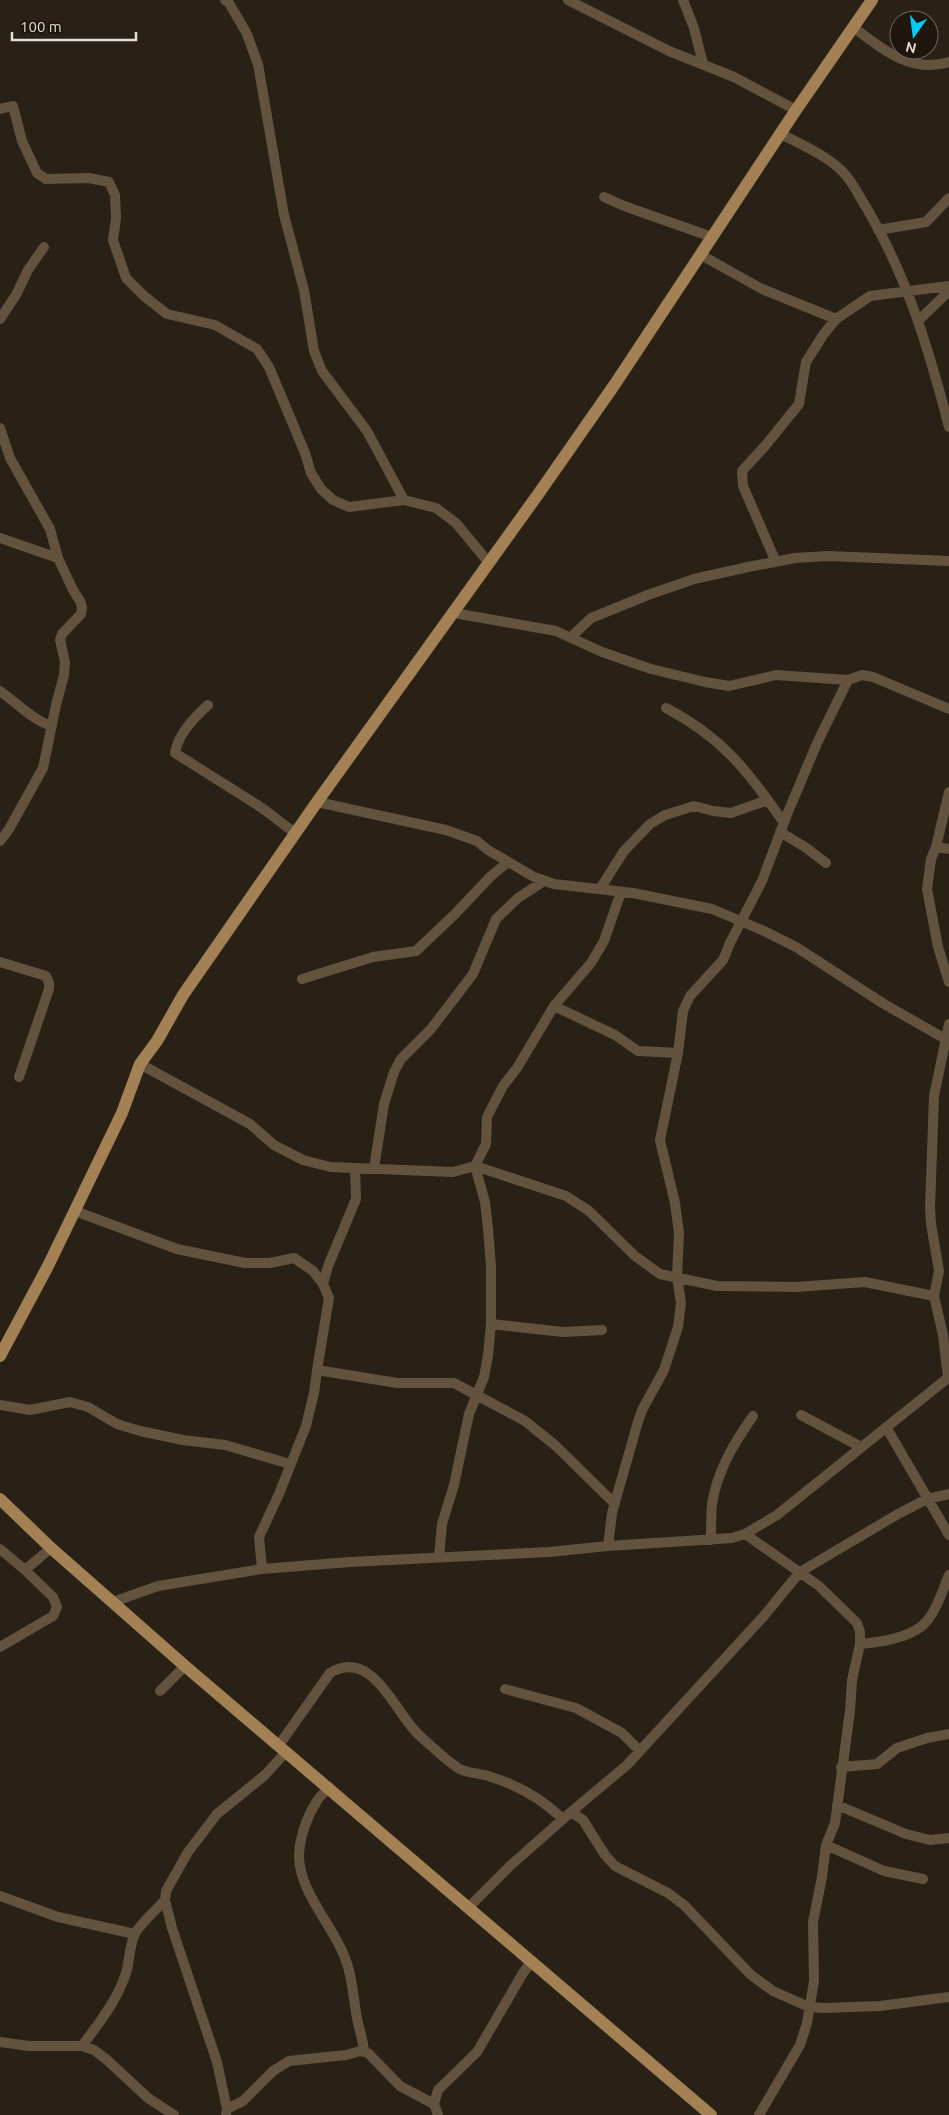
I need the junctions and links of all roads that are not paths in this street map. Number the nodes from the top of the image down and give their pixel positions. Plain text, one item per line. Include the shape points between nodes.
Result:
1 (225, 0) edge
2 (568, 0) edge
3 (683, 0) edge
4 (872, 0) edge
5 (853, 27) junction
6 (949, 62) edge
7 (703, 64) junction
8 (0, 109) edge
9 (796, 110) junction
10 (781, 134) junction
11 (604, 197) dead end
12 (949, 198) edge
13 (878, 230) junction
14 (712, 237) junction
15 (44, 247) dead end
16 (701, 255) junction
17 (949, 286) edge
18 (949, 291) edge
19 (908, 292) junction
20 (0, 319) edge
21 (836, 319) junction
22 (918, 321) junction
23 (949, 427) edge
24 (0, 428) edge
25 (404, 500) junction
26 (0, 538) edge
27 (58, 558) junction
28 (949, 561) edge
29 (776, 562) junction
30 (489, 563) junction
31 (454, 613) junction
32 (571, 636) junction
33 (848, 680) junction
34 (0, 691) edge
35 (208, 705) dead end
36 (666, 708) dead end
37 (949, 709) edge
38 (52, 726) junction
39 (949, 792) edge
40 (768, 800) junction
41 (317, 802) junction
42 (782, 828) junction
43 (296, 833) junction
44 (0, 841) edge
45 (936, 847) junction
46 (949, 849) edge
47 (508, 862) junction
48 (826, 863) dead end
49 (544, 881) junction
50 (600, 889) junction
51 (621, 892) junction
52 (742, 921) junction
53 (0, 962) edge
54 (946, 966) edge
55 (302, 979) dead end
56 (949, 982) edge
57 (554, 1006) junction
58 (949, 1024) edge
59 (947, 1041) edge
60 (678, 1053) junction
61 (140, 1064) junction
62 (19, 1077) dead end
63 (475, 1166) junction
64 (355, 1168) junction
65 (374, 1168) junction
66 (75, 1211) junction
67 (677, 1277) junction
68 (323, 1284) junction
69 (934, 1296) junction
70 (490, 1324) junction
71 (602, 1330) dead end
72 (0, 1356) edge
73 (317, 1370) junction
74 (949, 1377) edge
75 (477, 1396) junction
76 (0, 1405) edge
77 (801, 1414) dead end
78 (753, 1416) dead end
79 (886, 1427) junction
80 (861, 1447) junction
81 (290, 1464) junction
82 (949, 1494) edge
83 (0, 1499) edge
84 (927, 1499) junction
85 (615, 1504) junction
86 (745, 1534) junction
87 (949, 1535) edge
88 (711, 1540) junction
89 (608, 1546) junction
90 (0, 1548) edge
91 (51, 1548) junction
92 (439, 1557) junction
93 (262, 1569) junction
94 (25, 1570) junction
95 (800, 1572) junction
96 (949, 1575) edge
97 (113, 1602) junction
98 (860, 1644) junction
99 (0, 1647) edge
100 (185, 1666) junction
101 (505, 1689) dead end
102 (160, 1691) dead end
103 (949, 1734) edge
104 (282, 1749) junction
105 (640, 1751) junction
106 (841, 1767) junction
107 (329, 1787) junction
108 (837, 1805) junction
109 (567, 1815) junction
110 (949, 1838) edge
111 (826, 1846) junction
112 (923, 1879) dead end
113 (0, 1896) edge
114 (165, 1900) junction
115 (469, 1907) junction
116 (135, 1934) junction
117 (531, 1962) junction
118 (949, 1997) edge
119 (809, 2007) junction
120 (0, 2042) edge
121 (82, 2046) junction
122 (364, 2051) junction
123 (438, 2090) junction
124 (416, 2095) junction
125 (434, 2104) junction
126 (227, 2112) edge
127 (174, 2115) edge
128 (438, 2115) edge
129 (711, 2115) edge
130 (759, 2115) edge

1 - 25 street via 246,32 258,64 284,215 304,290 314,351 322,371 367,431
2 - 7 street via 669,51
3 - 7 street
4 - 5 main road
5 - 6 street via 897,59 928,66
5 - 9 main road
7 - 9 street
8 - 25 street via 13,106 22,141 37,173 46,179 89,178 109,182 115,195 113,240 126,278 144,296 167,314 215,325 257,349 269,367 311,472 333,500 349,508
9 - 10 main road
10 - 13 street via 827,159 844,173
10 - 14 main road
11 - 14 street
12 - 13 street via 926,222
13 - 19 street
14 - 16 main road
15 - 20 street
16 - 21 street via 762,289
16 - 30 main road
17 - 19 street
18 - 22 street
19 - 21 street via 870,296
19 - 22 street
21 - 29 street via 806,362 799,404 742,471 743,486
22 - 23 street
24 - 27 street via 10,458 50,528
25 - 30 street via 428,505 444,513
26 - 27 street
27 - 38 street via 82,607 81,614 60,640 64,675
28 - 29 street via 828,556
29 - 32 street via 694,579 648,595 590,618
30 - 31 main road
31 - 32 street
31 - 41 main road
32 - 33 street via 602,652 651,669 729,686 776,675
33 - 37 street via 862,675 873,677
33 - 42 street via 818,741
34 - 38 street via 32,717
35 - 43 street via 195,716 177,743 175,753
36 - 40 street via 720,742 741,763
38 - 44 street via 43,768
39 - 45 street
40 - 42 street
40 - 50 street via 731,813 694,806 665,815 650,824 624,851
41 - 43 main road
41 - 47 street via 446,830 477,841
42 - 48 street
42 - 52 street via 762,881
43 - 61 main road via 207,959
45 - 46 street
45 - 54 street via 931,858 927,889 931,917
47 - 49 street
47 - 55 street via 416,951 373,957
49 - 50 street
49 - 65 street via 518,898 496,919 473,974 431,1029 402,1058 384,1104
50 - 51 street
51 - 52 street via 671,899 712,909
51 - 57 street via 604,941 591,963
52 - 59 street via 796,947
52 - 60 street via 723,960 690,996 683,1011
53 - 62 street via 46,976 49,983
54 - 56 street
57 - 60 street via 615,1035 638,1051
57 - 63 street via 487,1116 486,1144
58 - 59 street
59 - 69 street via 934,1096 930,1207 939,1271
60 - 67 street via 660,1140 679,1233
61 - 64 street via 250,1124 274,1145 303,1160
61 - 66 main road via 122,1113
63 - 65 street via 453,1172
63 - 67 street via 566,1196 589,1211 635,1256 660,1274
63 - 70 street via 488,1228
64 - 65 street
64 - 68 street via 356,1199
66 - 68 street via 177,1249 245,1263 270,1263 294,1258
66 - 72 main road
67 - 69 street via 717,1286 796,1287 865,1282
67 - 85 street via 681,1303 678,1327 664,1370 642,1410
68 - 73 street via 329,1298
69 - 74 street
70 - 71 street via 563,1332
70 - 75 street via 488,1355
73 - 75 street via 397,1384 454,1383
73 - 81 street via 306,1426
74 - 79 street
75 - 85 street via 524,1421 556,1446
75 - 92 street via 469,1414 442,1524
76 - 81 street via 30,1410 70,1402 88,1406 117,1424 140,1431 225,1445
77 - 80 street
78 - 88 street via 723,1466 712,1505
79 - 80 street
79 - 84 street
80 - 86 street via 777,1514
81 - 93 street via 260,1537
82 - 84 street
83 - 91 main road
84 - 87 street
84 - 95 street
85 - 89 street
86 - 88 street
86 - 95 street
88 - 89 street
89 - 92 street
90 - 94 street
91 - 94 street
91 - 97 main road
92 - 93 street
93 - 97 street via 158,1586
94 - 99 street via 53,1597 57,1607 53,1616
95 - 98 street via 856,1623
95 - 105 street
96 - 98 street via 935,1608 922,1626 885,1642
97 - 100 main road
98 - 106 street
100 - 102 street
100 - 104 main road
101 - 105 street via 576,1708 622,1733
103 - 106 street via 897,1748 877,1764
104 - 107 main road
104 - 109 street via 330,1673 339,1668 354,1667 368,1672 418,1734 460,1769 508,1782
104 - 114 street via 265,1775 217,1814 201,1833 166,1891
105 - 109 street
106 - 108 street
107 - 115 main road
107 - 122 street via 316,1802 308,1821 302,1839 300,1866 313,1898 346,1958
108 - 110 street via 906,1834 930,1840
108 - 111 street via 835,1823
109 - 115 street
109 - 119 street via 583,1820 615,1866 684,1904 751,1975 773,1991
111 - 112 street via 884,1871
111 - 119 street via 813,1922 814,1981
113 - 116 street via 58,1916
114 - 116 street
114 - 126 street via 217,2062
115 - 117 main road
116 - 121 street via 126,1974 117,1994
117 - 123 street via 486,2040
117 - 129 main road
118 - 119 street via 880,2006
119 - 130 street via 800,2045
120 - 121 street via 29,2046
121 - 127 street via 94,2050 148,2098
122 - 124 street via 395,2082
122 - 126 street via 289,2061 273,2070 243,2101
123 - 124 street
123 - 125 street
124 - 125 street
125 - 128 street

